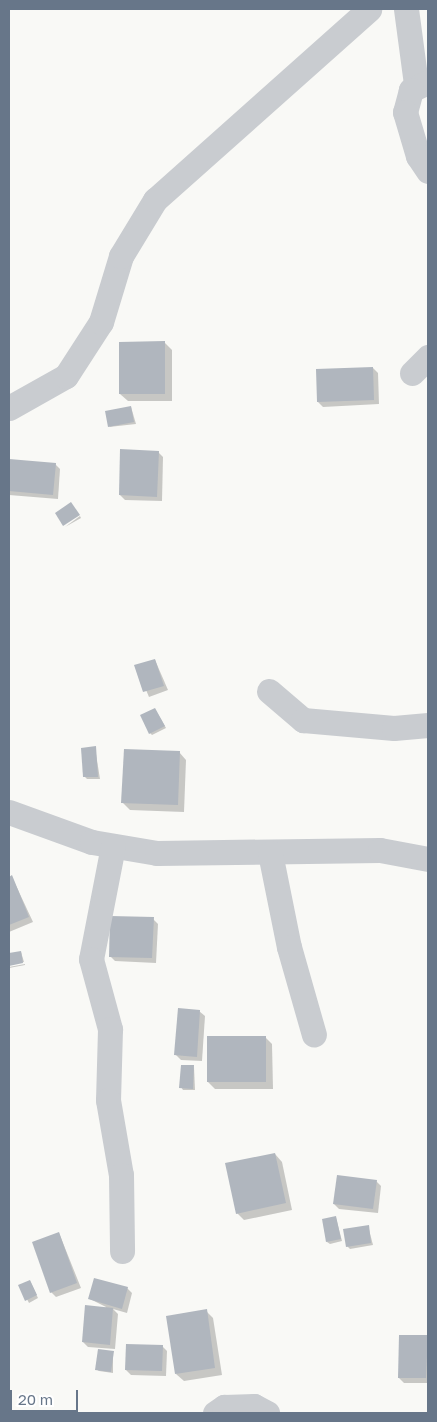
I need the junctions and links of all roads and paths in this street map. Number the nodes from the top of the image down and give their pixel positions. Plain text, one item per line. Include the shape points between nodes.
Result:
1 (369, 9) edge
2 (406, 9) edge
3 (422, 83) edge
4 (428, 171) edge
5 (9, 408) edge
6 (269, 691) dead end
7 (428, 724) edge
8 (9, 812) edge
9 (113, 846) junction
10 (270, 853) junction
11 (428, 859) edge
12 (314, 1035) dead end
13 (122, 1251) dead end
14 (215, 1413) edge
15 (267, 1413) edge

1 - 5 street via 155,200 121,256 102,322 66,376
2 - 3 street
3 - 4 street via 405,112 418,156
6 - 7 street via 303,720 394,728
8 - 9 street
9 - 10 street via 157,853
9 - 13 street via 91,959 110,1029 108,1100 121,1175
10 - 11 street via 380,850
10 - 12 street via 289,947
14 - 15 street via 224,1407 254,1406

